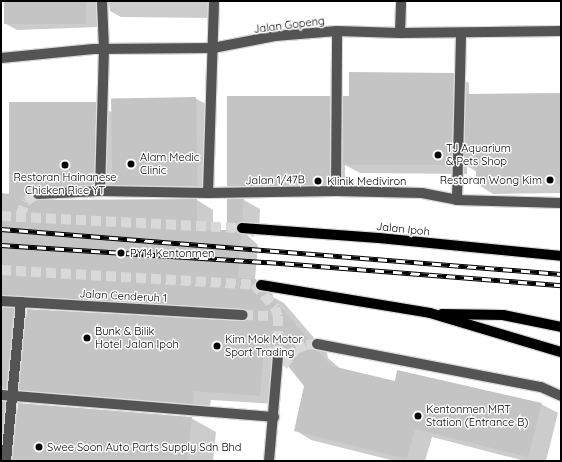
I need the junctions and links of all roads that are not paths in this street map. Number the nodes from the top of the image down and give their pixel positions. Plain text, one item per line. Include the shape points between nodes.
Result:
1 (102, 1) edge
2 (214, 1) edge
3 (401, 1) edge
4 (561, 31) edge
5 (337, 32) junction
6 (400, 33) junction
7 (461, 33) junction
8 (213, 48) junction
9 (104, 49) junction
10 (1, 58) edge
11 (100, 191) junction
12 (336, 191) junction
13 (208, 193) junction
14 (38, 194) tunnel mouth
15 (457, 200) junction
16 (561, 203) edge
17 (242, 228) tunnel mouth
18 (561, 256) edge
19 (261, 284) tunnel mouth
20 (1, 301) edge
21 (21, 302) junction
22 (430, 313) junction
23 (243, 315) tunnel mouth
24 (561, 327) edge
25 (317, 344) tunnel mouth
26 (561, 352) edge
27 (278, 355) tunnel mouth
28 (283, 366) tunnel mouth
29 (276, 380) junction
30 (6, 396) edge
31 (561, 396) edge
32 (274, 417) junction
33 (6, 461) edge
34 (269, 461) edge

1 - 9 street
2 - 8 street
3 - 6 street
4 - 7 street, Jalan Gopeng
5 - 6 street, Jalan Gopeng
5 - 8 street, Jalan Gopeng via 275,36
5 - 12 street
6 - 7 street, Jalan Gopeng
7 - 15 street
8 - 9 street, Jalan Gopeng
8 - 13 street
9 - 10 street, Jalan Gopeng
9 - 11 street
11 - 13 street, Jalan 1/47B
11 - 14 street, Jalan 1/47B
12 - 13 street, Jalan 1/47B
12 - 15 street, Jalan 1/47B via 422,193
15 - 16 street, Jalan 1/47B
17 - 18 main road, Jalan Ipoh via 379,238
19 - 22 main road
20 - 21 street, Jalan Cenderuh 1
21 - 23 street, Jalan Cenderuh 1
21 - 30 street
22 - 24 main road via 503,315
22 - 26 main road
25 - 31 street via 541,387
27 - 29 street
28 - 29 street
29 - 32 street
30 - 32 street
30 - 33 street
32 - 34 street

